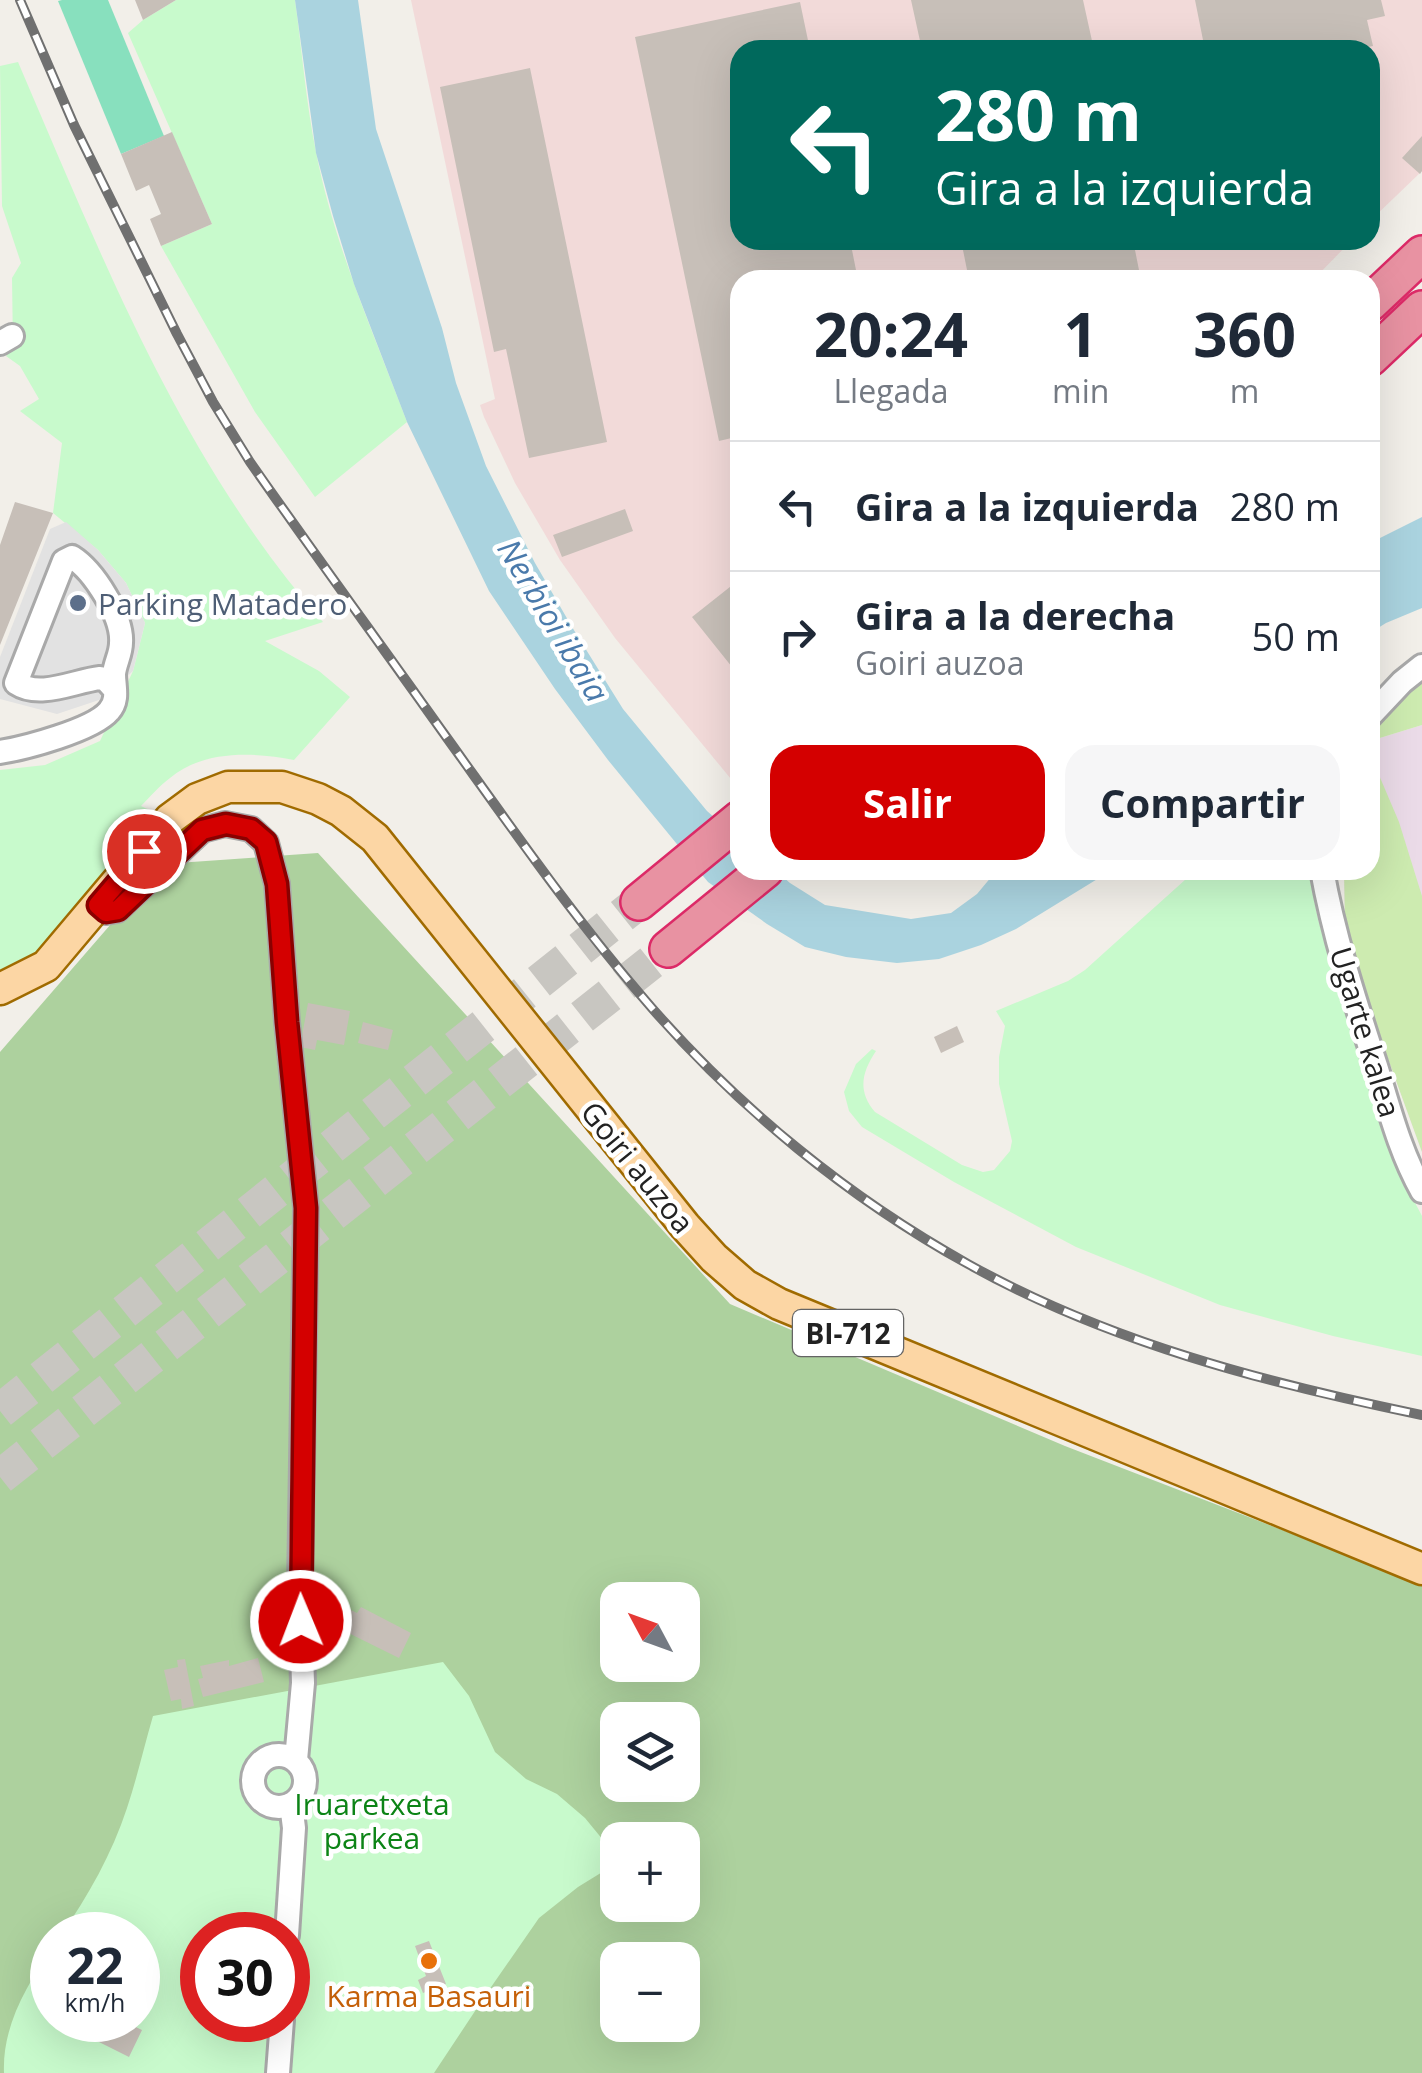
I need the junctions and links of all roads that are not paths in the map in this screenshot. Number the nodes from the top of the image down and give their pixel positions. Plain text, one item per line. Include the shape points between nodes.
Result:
1 (1422, 254) edge
2 (1380, 293) edge
3 (1422, 309) edge
4 (1380, 349) edge
5 (1422, 666) edge
6 (115, 690) junction
7 (1380, 705) edge
8 (0, 752) edge
9 (730, 827) edge
10 (753, 880) edge
11 (1324, 880) edge
12 (650, 892) tunnel mouth
13 (98, 905) junction
14 (668, 949) tunnel mouth
15 (0, 989) edge
16 (1422, 1190) edge
17 (1422, 1569) edge
18 (296, 1760) junction
19 (292, 1804) junction
20 (289, 1912) edge
21 (280, 2042) edge
22 (278, 2073) edge

1 - 2 highway
3 - 4 highway
5 - 7 street
6 - 6 street via 122,642 114,612 78,560 68,558 16,683 53,689 100,678
6 - 8 street via 115,703 99,720
9 - 12 highway
10 - 14 highway
11 - 16 street, Ugarte kalea via 1359,1013
13 - 15 main road, Goiri auzoa / BI-712 via 46,966
13 - 17 main road, Goiri auzoa / BI-712 via 170,820 197,799 228,786 282,787 318,799 375,838 685,1226 745,1285
13 - 18 street via 118,910 202,830 226,824 251,829 266,842 277,884 306,1208 303,1683
18 - 19 street via 306,1783
18 - 19 street via 271,1756 254,1774 255,1791 266,1804
19 - 20 street
21 - 22 street

